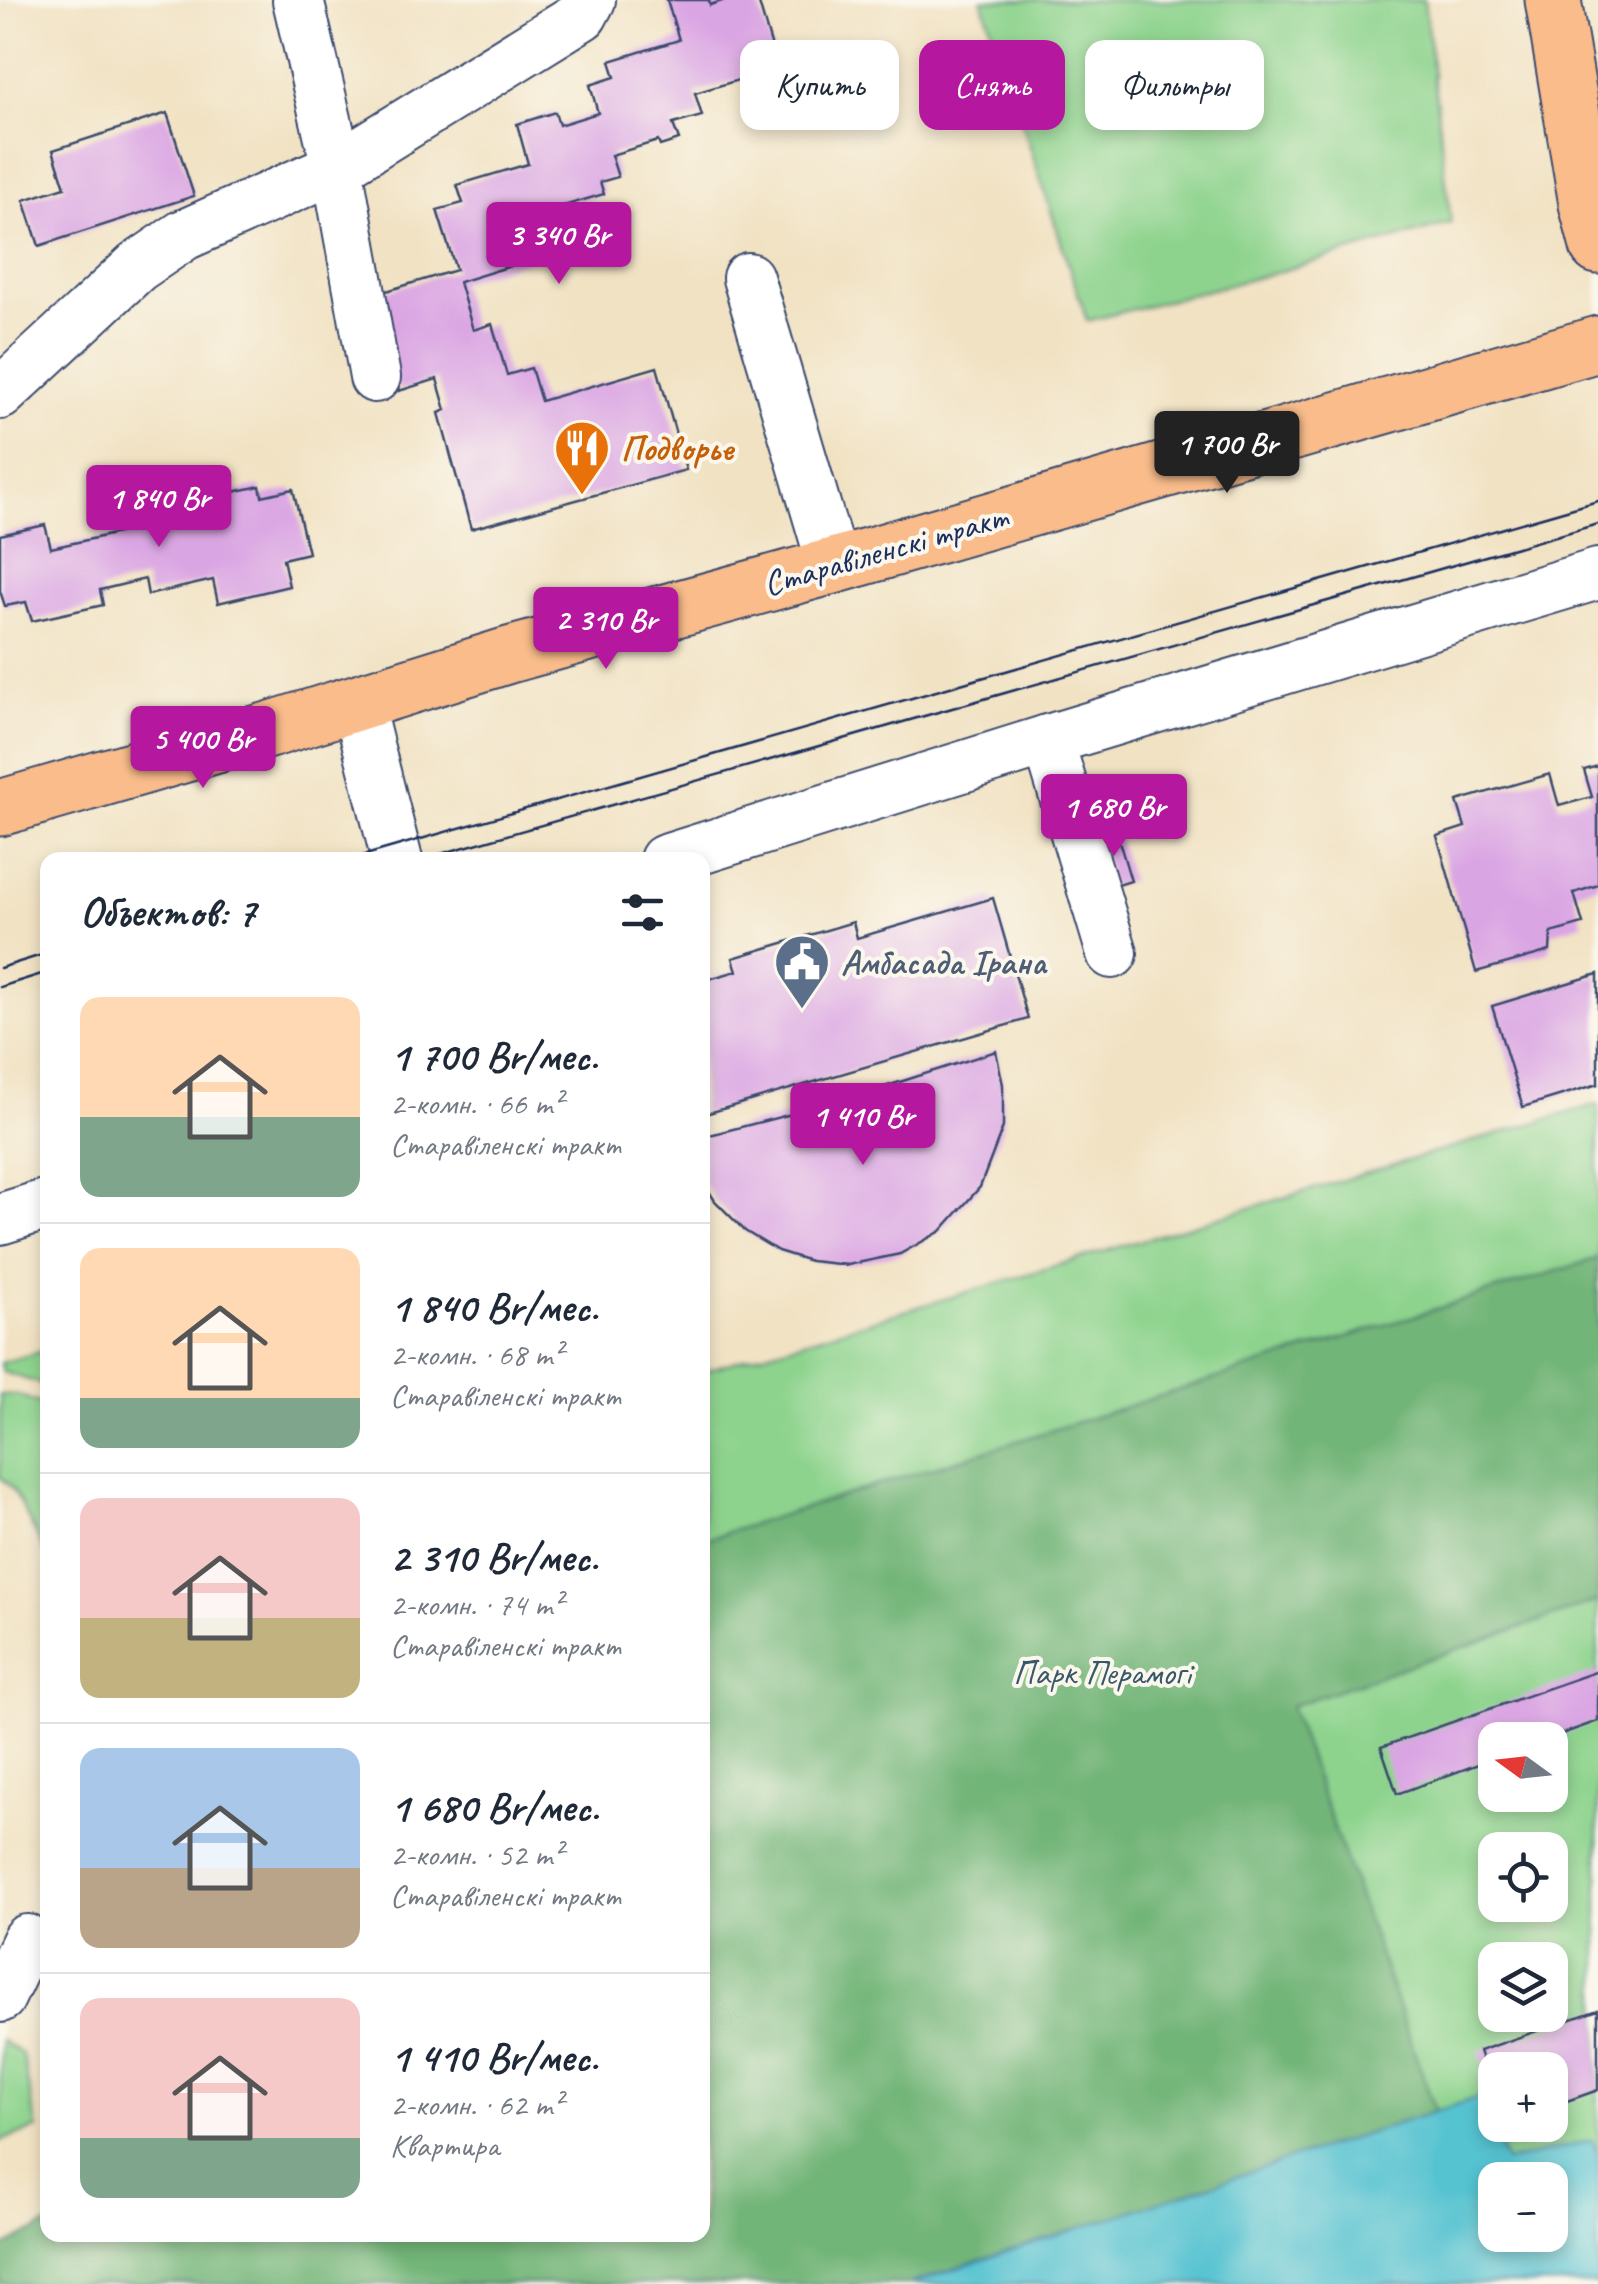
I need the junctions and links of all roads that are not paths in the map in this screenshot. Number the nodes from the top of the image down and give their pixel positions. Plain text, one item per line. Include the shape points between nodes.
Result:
1 (298, 0) edge
2 (590, 0) edge
3 (1553, 0) edge
4 (337, 168) junction
5 (1598, 246) edge
6 (748, 278) dead end
7 (1598, 344) edge
8 (375, 377) dead end
9 (0, 394) edge
10 (833, 566) junction
11 (1598, 574) edge
12 (356, 702) junction
13 (1048, 740) junction
14 (0, 808) edge
15 (396, 852) edge
16 (690, 852) edge
17 (1112, 953) dead end
18 (40, 1206) edge
19 (0, 1218) edge
20 (27, 1940) dead end
21 (0, 1997) edge

1 - 4 lane
2 - 4 lane via 582,15
3 - 5 main road
4 - 8 lane
4 - 9 lane via 184,236 137,267
6 - 10 lane
7 - 10 main road, Старавіленскі тракт
10 - 12 main road, Старавіленскі тракт
11 - 13 lane
12 - 14 main road, Старавіленскі тракт
12 - 15 lane
13 - 16 lane
13 - 17 lane
18 - 19 lane
20 - 21 lane

